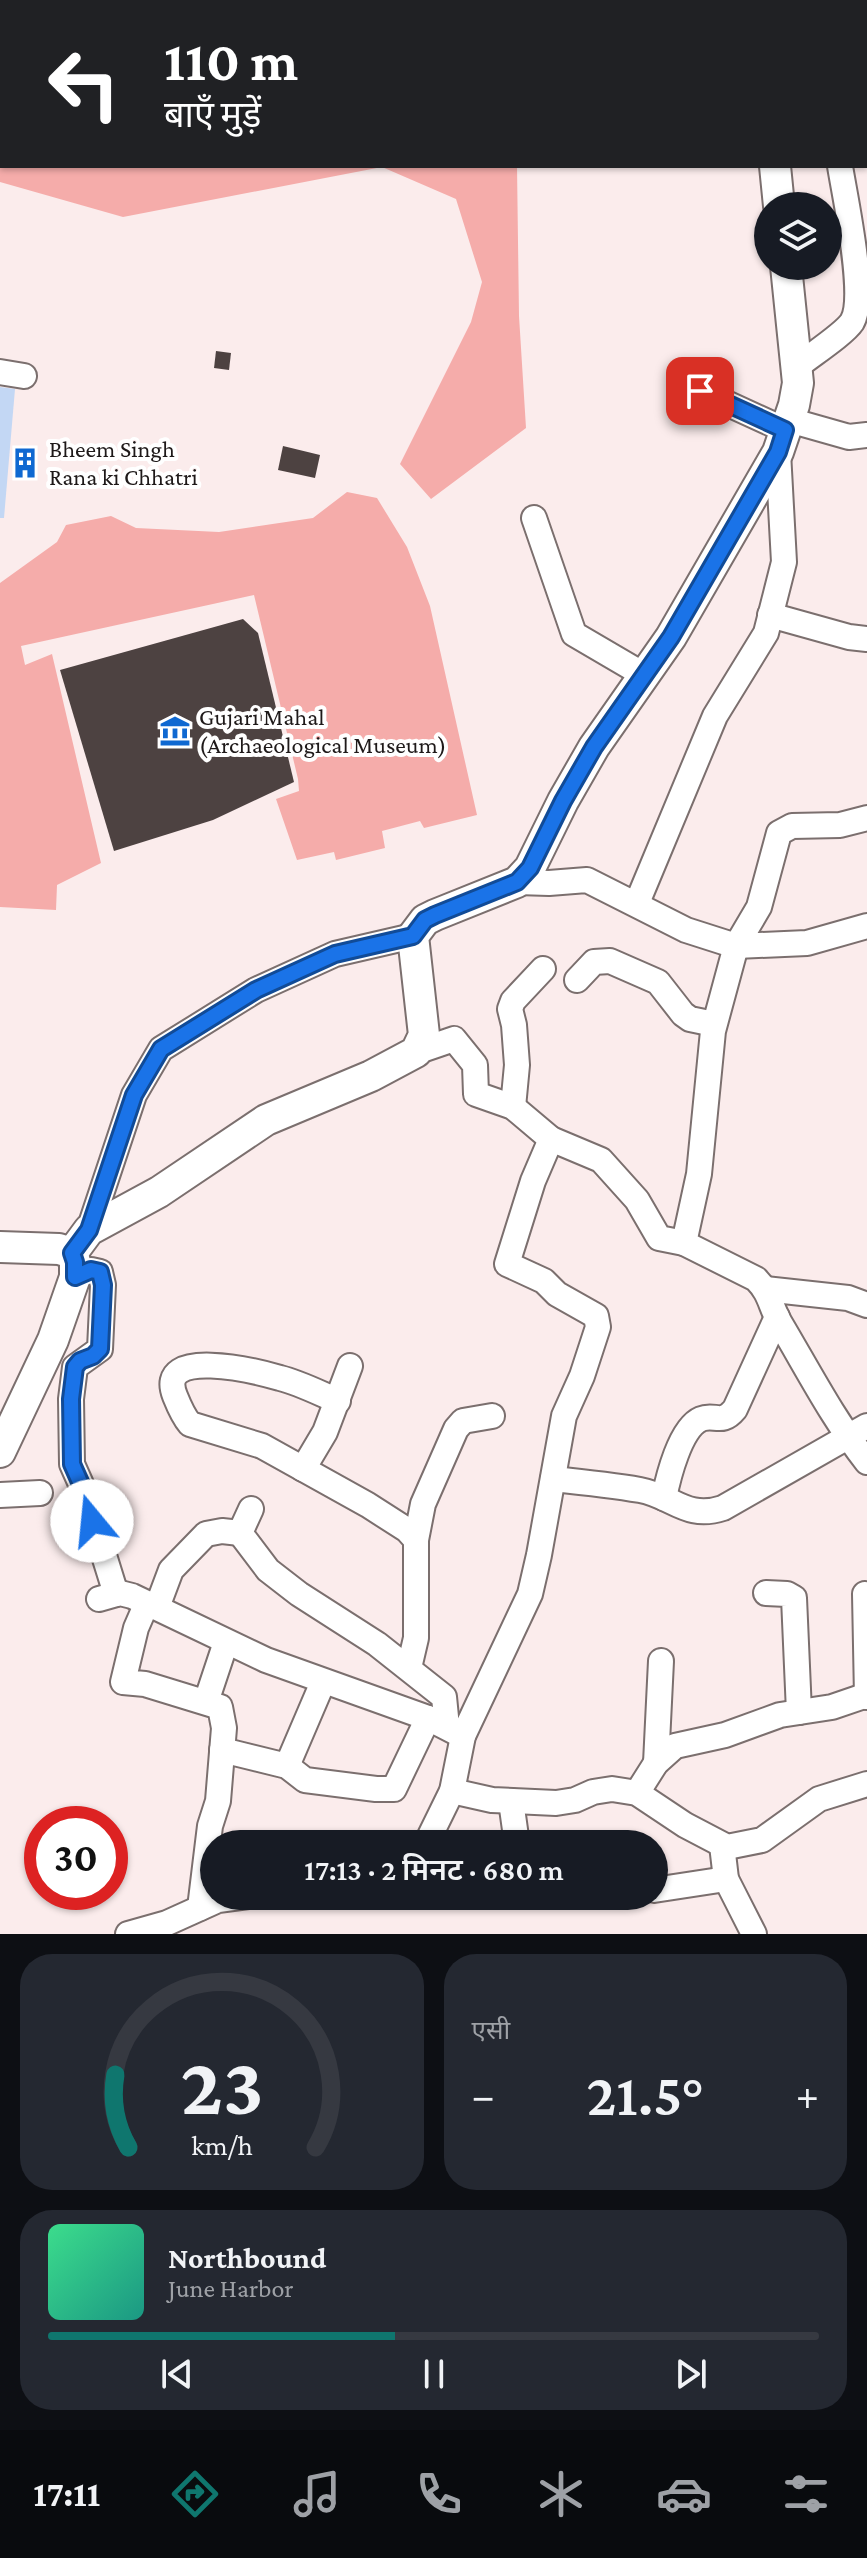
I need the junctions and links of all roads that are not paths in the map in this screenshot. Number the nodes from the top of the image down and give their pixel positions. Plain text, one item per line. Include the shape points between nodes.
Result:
1 (775, 168) edge
2 (840, 168) edge
3 (778, 192) edge
4 (788, 280) edge
5 (798, 366) junction
6 (700, 391) dead end
7 (784, 434) junction
8 (867, 435) edge
9 (534, 518) dead end
10 (770, 615) junction
11 (867, 639) edge
12 (644, 675) junction
13 (867, 818) edge
14 (517, 882) junction
15 (637, 903) junction
16 (867, 926) edge
17 (413, 936) junction
18 (736, 946) junction
19 (543, 969) dead end
20 (577, 980) dead end
21 (714, 1024) junction
22 (416, 1052) junction
23 (513, 1107) junction
24 (551, 1139) junction
25 (684, 1243) junction
26 (0, 1247) edge
27 (79, 1253) junction
28 (765, 1289) junction
29 (867, 1305) edge
30 (777, 1317) junction
31 (350, 1366) dead end
32 (338, 1401) junction
33 (492, 1416) dead end
34 (858, 1432) edge
35 (3, 1441) edge
36 (867, 1462) edge
37 (303, 1469) junction
38 (553, 1479) junction
39 (40, 1493) dead end
40 (0, 1495) edge
41 (664, 1498) junction
42 (251, 1509) dead end
43 (240, 1533) junction
44 (416, 1540) junction
45 (766, 1593) dead end
46 (865, 1594) edge
47 (148, 1606) junction
48 (226, 1642) junction
49 (661, 1661) dead end
50 (409, 1668) junction
51 (323, 1682) junction
52 (867, 1695) edge
53 (206, 1702) junction
54 (799, 1712) junction
55 (446, 1727) junction
56 (222, 1750) junction
57 (656, 1763) junction
58 (287, 1766) junction
59 (867, 1784) edge
60 (452, 1791) junction
61 (637, 1793) junction
62 (511, 1801) junction
63 (210, 1830) edge
64 (433, 1830) edge
65 (515, 1830) edge
66 (722, 1845) junction
67 (726, 1879) junction
68 (668, 1888) edge
69 (200, 1908) edge
70 (128, 1934) edge
71 (754, 1934) edge

1 - 3 main road
2 - 5 street via 857,307 851,323
4 - 5 main road
5 - 7 main road via 797,394
6 - 7 street
7 - 8 street
7 - 10 street via 784,562
7 - 12 main road via 699,591
9 - 12 street via 574,634
10 - 11 street
10 - 15 street via 766,633 715,716
12 - 14 main road via 594,747 530,868
13 - 18 street via 840,825 792,826 779,833 759,907
14 - 15 street via 587,880
14 - 17 main road via 425,920
15 - 18 street via 686,930
16 - 18 street via 807,943
17 - 22 main road via 424,1035
17 - 27 street via 335,954 256,990 161,1049 134,1095
18 - 21 street
19 - 23 street via 510,1009 517,1065
20 - 21 street via 594,962 610,961 658,982 690,1019
21 - 25 street via 699,1174
22 - 23 street via 454,1039 475,1065 476,1094
22 - 27 main road via 266,1120
23 - 24 street
24 - 25 street via 601,1160 637,1200 659,1238
24 - 38 street via 507,1264 596,1316 598,1327 564,1416
25 - 28 street via 756,1279
26 - 27 main road
27 - 35 main road via 53,1340
27 - 47 street via 91,1270 100,1272 103,1285 100,1349 75,1367 72,1464 84,1491 108,1596 132,1596
28 - 29 street
28 - 30 street
30 - 34 street
30 - 41 street via 735,1409 721,1420 698,1421 677,1449
31 - 32 street
32 - 37 street
32 - 37 street via 279,1377 217,1366 190,1366 173,1376 171,1385 190,1424 262,1446
33 - 44 street via 463,1421 456,1429 423,1504
34 - 36 street
34 - 41 street via 723,1508 681,1508
37 - 44 street via 368,1505
38 - 41 street
38 - 55 street via 530,1594
39 - 40 street
42 - 43 street
43 - 47 street via 206,1534 171,1570 159,1602
43 - 50 street via 268,1570
44 - 50 street via 416,1638
45 - 54 street via 794,1598
46 - 52 street
47 - 48 street
47 - 53 street via 136,1628 123,1682
48 - 51 street
48 - 53 street
49 - 57 street
50 - 55 street via 444,1697
51 - 55 street
51 - 58 street
52 - 54 street
53 - 56 street via 220,1707
54 - 57 street via 675,1746
55 - 58 street via 394,1789 305,1780
55 - 60 street
56 - 58 street
56 - 63 street
57 - 61 street
59 - 66 street via 819,1799 762,1840
60 - 62 street
60 - 64 street
61 - 62 street via 612,1789 556,1803
61 - 66 street
62 - 65 street
66 - 67 street
67 - 68 street
67 - 71 street
69 - 70 street

